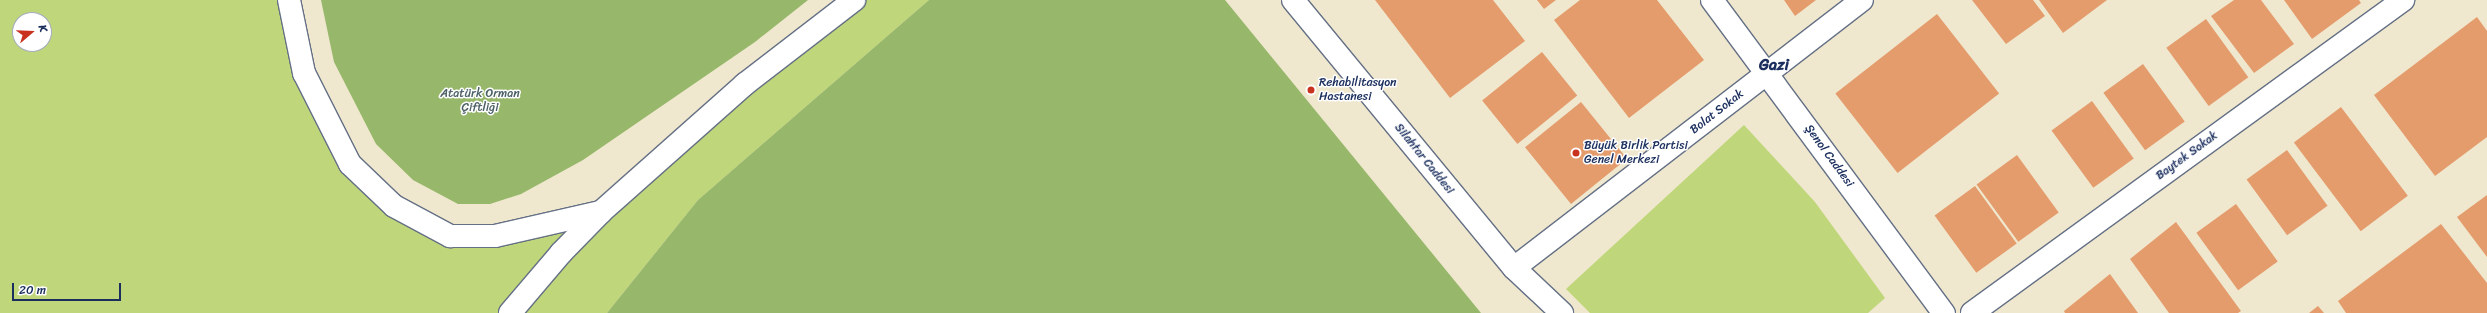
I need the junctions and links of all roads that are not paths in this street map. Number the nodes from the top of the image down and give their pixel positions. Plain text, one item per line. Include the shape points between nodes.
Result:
1 (289, 0) edge
2 (854, 0) edge
3 (1293, 0) edge
4 (1712, 0) edge
5 (1862, 0) edge
6 (2403, 0) edge
7 (1768, 73) junction
8 (601, 212) junction
9 (1514, 268) junction
10 (510, 313) edge
11 (1562, 313) edge
12 (1944, 313) edge
13 (1972, 313) edge

1 - 8 street via 304,73 350,164 394,206 450,236 496,236
2 - 8 street via 745,84
3 - 9 street, Silahtar Caddesi
4 - 7 street, Şenol Caddesi
5 - 7 street, Bolat Sokak
6 - 13 street, Baytek Sokak
7 - 9 street, Bolat Sokak
7 - 12 street, Şenol Caddesi
8 - 10 street
9 - 11 street, Silahtar Caddesi

